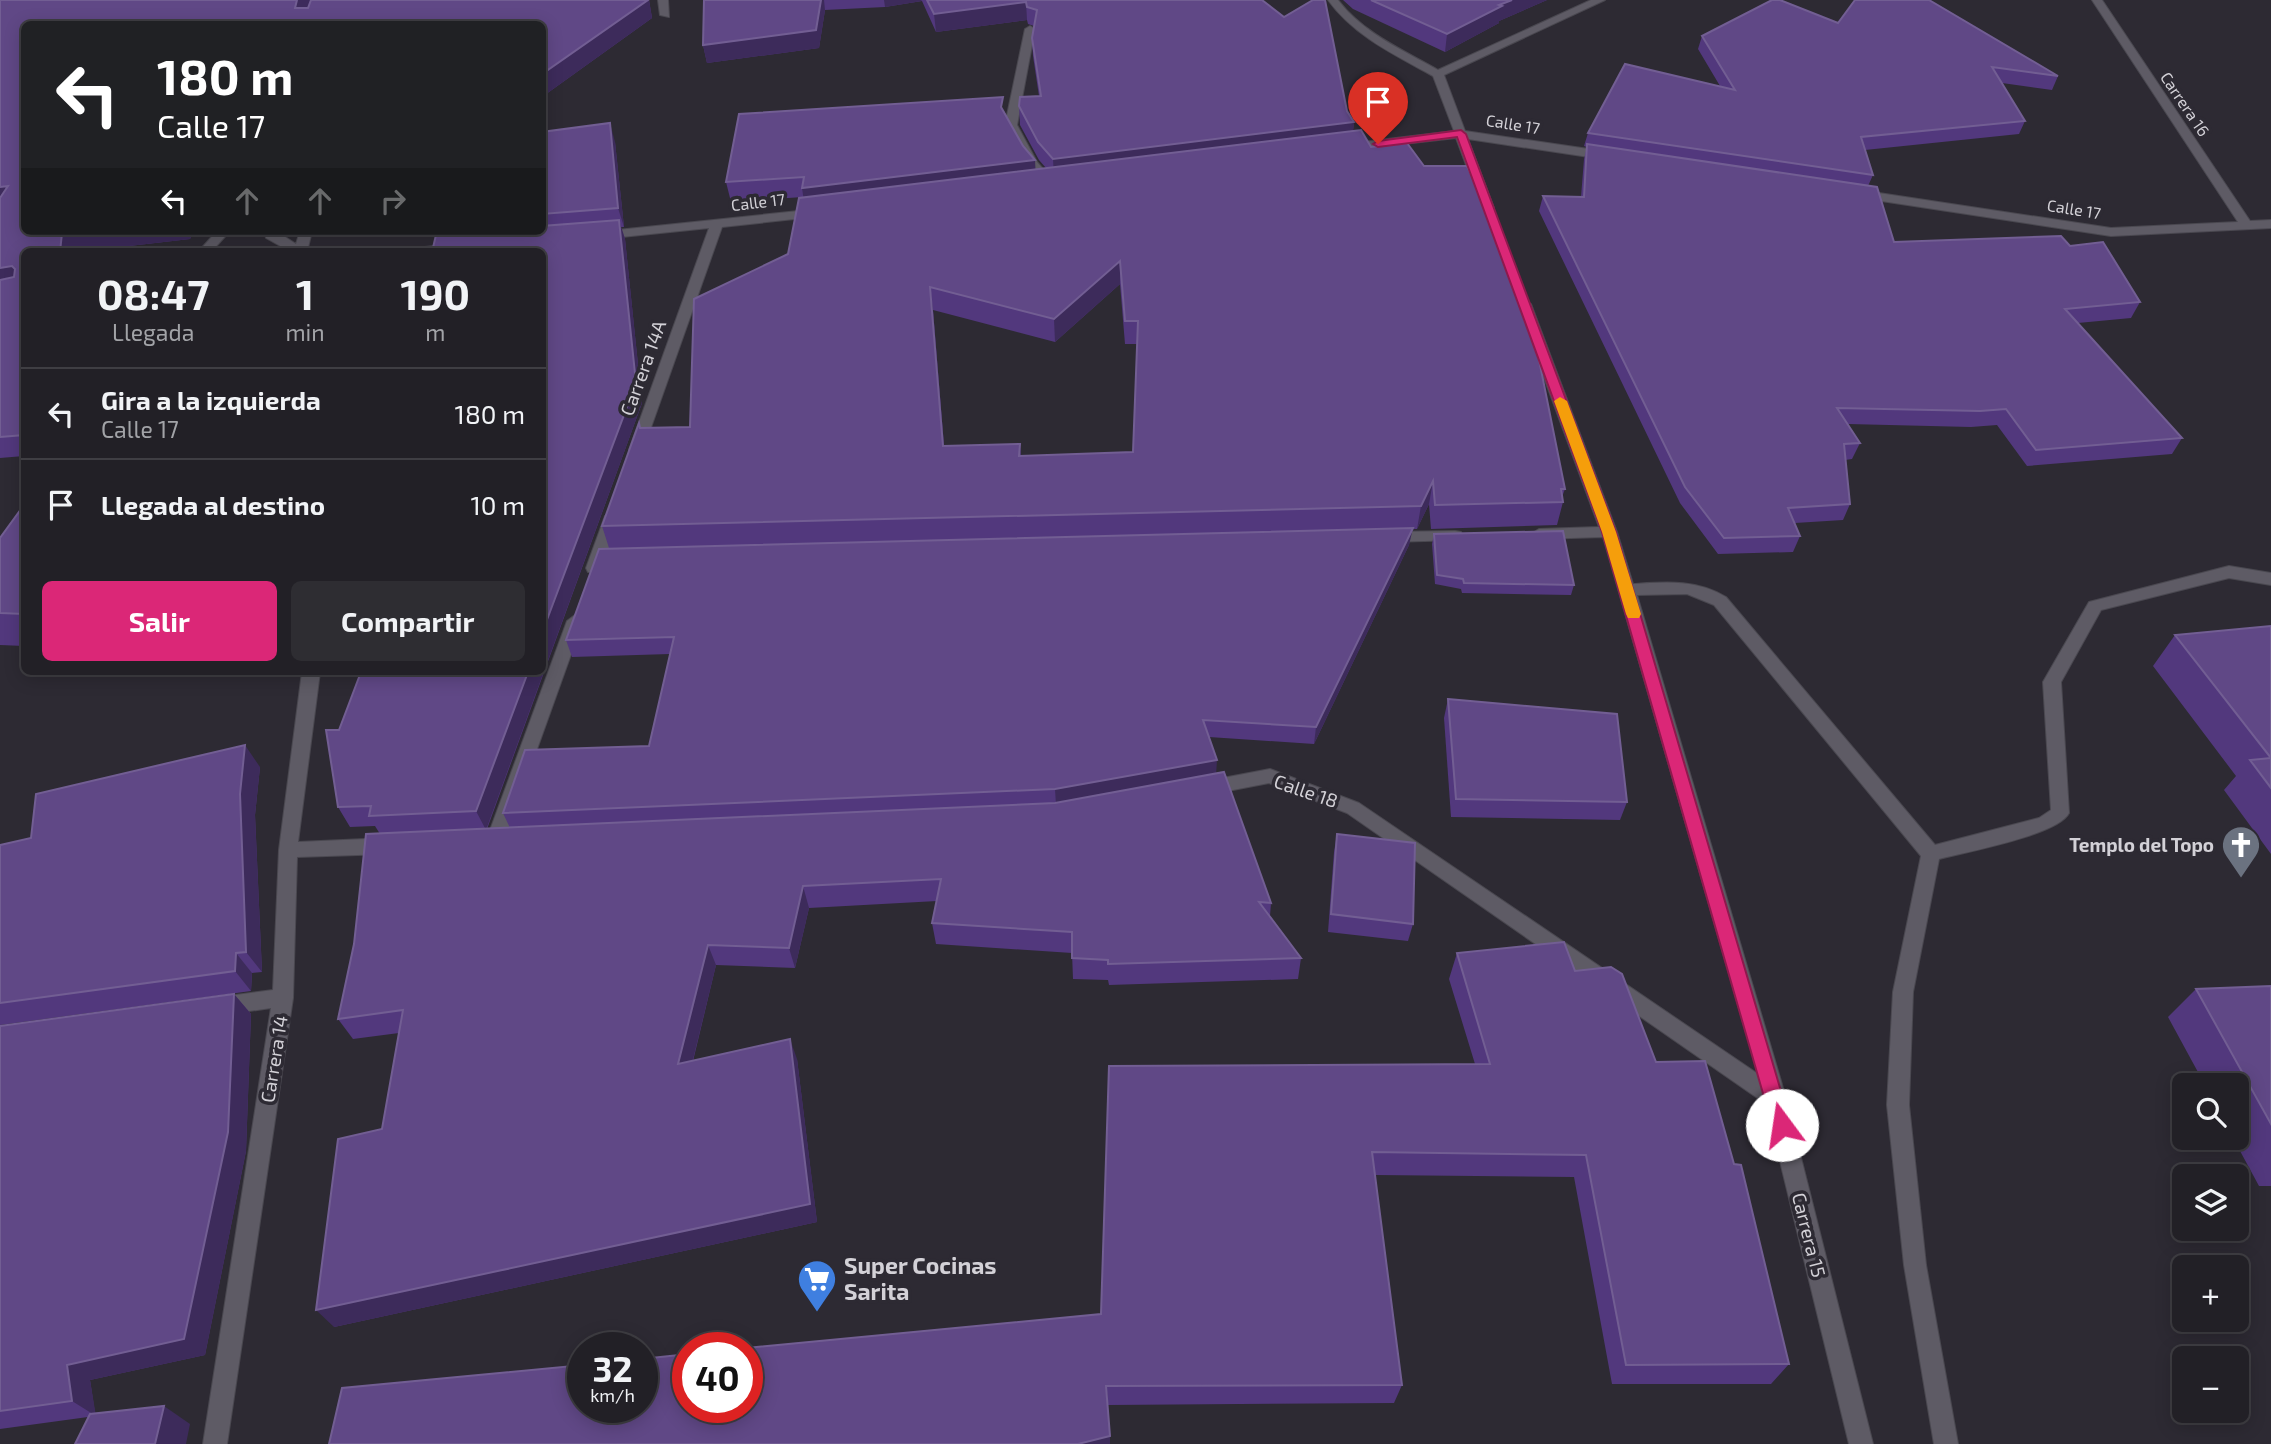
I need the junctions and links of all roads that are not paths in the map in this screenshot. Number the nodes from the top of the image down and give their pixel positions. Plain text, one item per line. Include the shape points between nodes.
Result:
1 (663, 0) edge
2 (1333, 0) edge
3 (1600, 0) edge
4 (2097, 0) edge
5 (665, 15) dead end
6 (1030, 29) edge
7 (1438, 74) junction
8 (1461, 134) junction
9 (1337, 149) edge
10 (1627, 159) edge
11 (1063, 183) edge
12 (1848, 192) edge
13 (836, 211) edge
14 (1494, 224) edge
15 (2271, 224) edge
16 (716, 225) junction
17 (2247, 226) junction
18 (221, 235) edge
19 (271, 235) edge
20 (592, 236) edge
21 (469, 247) edge
22 (208, 248) edge
23 (295, 248) edge
24 (458, 248) edge
25 (1518, 288) edge
26 (629, 468) edge
27 (616, 507) edge
28 (1609, 532) junction
29 (1526, 534) edge
30 (1471, 535) edge
31 (1374, 538) edge
32 (2271, 579) edge
33 (588, 584) edge
34 (1627, 590) junction
35 (579, 609) edge
36 (311, 675) edge
37 (1190, 791) edge
38 (522, 840) edge
39 (412, 845) edge
40 (288, 850) junction
41 (1931, 854) junction
42 (283, 998) junction
43 (202, 1009) edge
44 (1775, 1098) junction
45 (215, 1444) edge
46 (1861, 1444) edge
47 (1946, 1444) edge

1 - 5 street
2 - 7 street via 1347,19
3 - 7 street
4 - 17 street, Carrera 16
6 - 11 street via 1011,125 1043,185
7 - 8 street
8 - 9 street, Calle 17
8 - 10 street, Calle 17
8 - 14 street
12 - 17 street, Calle 17 via 2111,232
13 - 16 street, Calle 17
15 - 17 street, Calle 17
16 - 20 street, Calle 17
16 - 26 street, Carrera 14A
18 - 22 street
19 - 23 street
21 - 24 street
25 - 28 street, Carrera 15
27 - 33 street via 605,558
28 - 29 street
28 - 34 street, Carrera 15
30 - 31 street
32 - 41 street via 2229,572 2095,606 2052,682 2060,813 2044,824
34 - 41 street via 1691,588 1720,601
34 - 44 street, Carrera 15
35 - 38 street via 488,841
36 - 40 street, Carrera 14
37 - 44 street, Calle 18 via 1270,776 1353,808
39 - 40 street
40 - 42 street, Carrera 14
41 - 47 street via 1903,992 1898,1105 1915,1265
42 - 43 street
42 - 45 street, Carrera 14
44 - 46 street, Carrera 15

